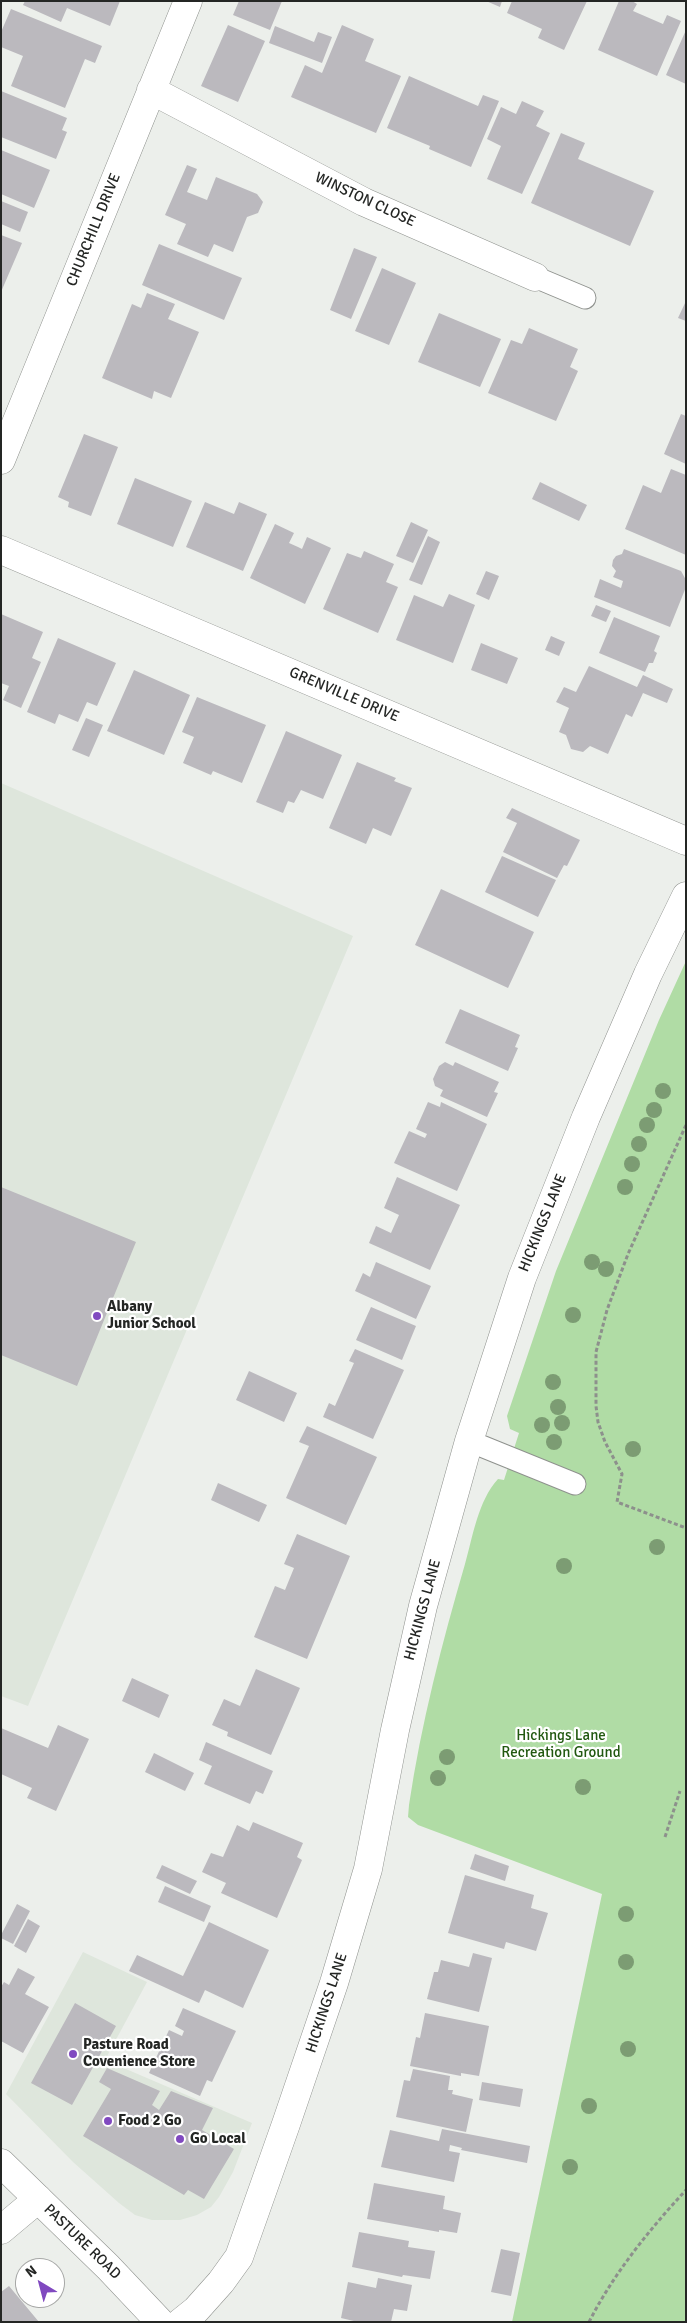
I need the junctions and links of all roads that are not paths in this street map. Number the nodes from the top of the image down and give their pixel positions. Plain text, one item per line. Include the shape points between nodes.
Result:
1 (188, 1) edge
2 (151, 90) junction
3 (535, 277) joint
4 (585, 298) dead end
5 (1, 460) edge
6 (1, 550) edge
7 (686, 841) edge
8 (686, 896) edge
9 (469, 1441) junction
10 (576, 1484) dead end
11 (1, 2163) edge
12 (38, 2199) junction
13 (1, 2230) edge
14 (160, 2322) edge
15 (181, 2322) edge

1 - 2 main road, CHURCHILL DRIVE
2 - 3 main road, WINSTON CLOSE via 364,202
2 - 5 main road, CHURCHILL DRIVE
3 - 4 lane, WINSTON CLOSE
6 - 7 main road, GRENVILLE DRIVE
8 - 9 main road, HICKINGS LANE via 648,974 553,1198 522,1278
9 - 10 lane
9 - 15 main road, HICKINGS LANE via 409,1661 368,1869 334,1982 239,2257 221,2282
11 - 12 main road, PASTURE ROAD
12 - 13 main road
12 - 14 main road, PASTURE ROAD

